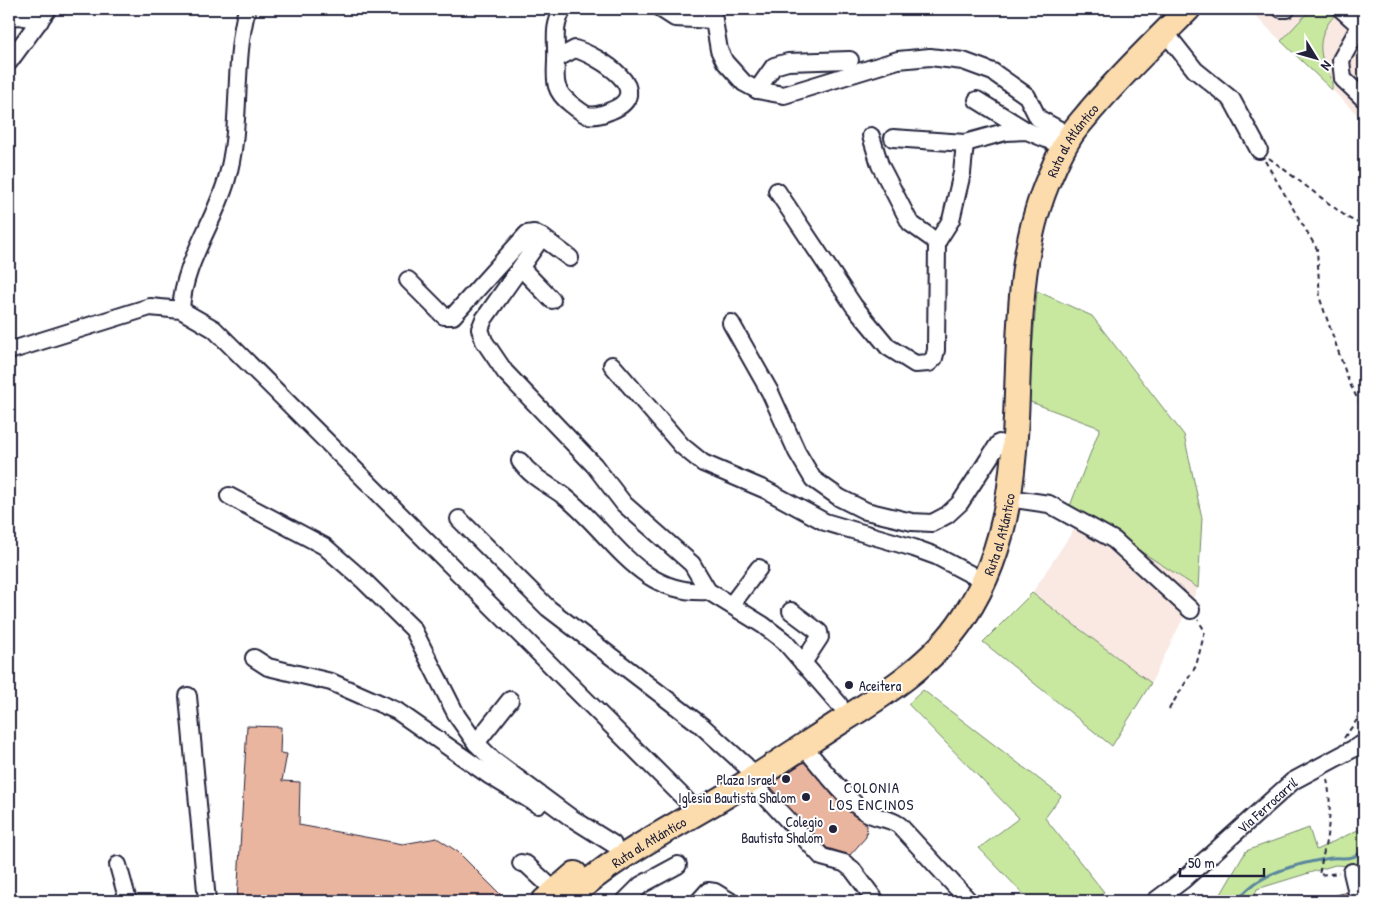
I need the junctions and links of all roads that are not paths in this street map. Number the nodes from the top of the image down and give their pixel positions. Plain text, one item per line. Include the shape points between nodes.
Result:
1 (247, 9) edge
2 (563, 9) edge
3 (661, 9) edge
4 (1166, 9) edge
5 (1188, 9) edge
6 (1281, 9) edge
7 (1287, 9) edge
8 (1341, 9) edge
9 (713, 14) edge
10 (44, 15) edge
11 (9, 17) edge
12 (1362, 25) edge
13 (1165, 32) junction
14 (556, 59) junction
15 (850, 60) dead end
16 (9, 62) edge
17 (757, 90) junction
18 (1364, 99) edge
19 (977, 100) dead end
20 (1027, 131) junction
21 (1054, 135) junction
22 (871, 136) dead end
23 (893, 138) dead end
24 (965, 143) junction
25 (1259, 150) road end
26 (777, 191) dead end
27 (542, 237) junction
28 (937, 242) junction
29 (570, 258) dead end
30 (522, 268) junction
31 (408, 280) dead end
32 (552, 300) dead end
33 (181, 310) junction
34 (731, 323) dead end
35 (9, 351) edge
36 (612, 365) dead end
37 (1000, 443) junction
38 (520, 461) dead end
39 (228, 496) dead end
40 (1008, 498) junction
41 (459, 518) dead end
42 (759, 568) dead end
43 (970, 574) junction
44 (708, 591) junction
45 (732, 604) junction
46 (1191, 610) road end
47 (791, 611) dead end
48 (254, 658) dead end
49 (803, 663) junction
50 (188, 696) dead end
51 (510, 700) dead end
52 (840, 704) junction
53 (476, 743) junction
54 (1364, 743) edge
55 (803, 746) junction
56 (749, 773) junction
57 (688, 800) junction
58 (609, 847) junction
59 (521, 863) dead end
60 (678, 864) dead end
61 (118, 865) dead end
62 (1352, 872) dead end
63 (555, 898) edge
64 (128, 901) edge
65 (207, 901) edge
66 (625, 901) edge
67 (699, 901) edge
68 (730, 901) edge
69 (876, 901) edge
70 (969, 901) edge
71 (1156, 901) edge
72 (1360, 901) edge

1 - 33 street via 238,73 234,140 226,182 182,289
2 - 14 street via 556,23
3 - 9 street via 675,18
4 - 21 highway, Ruta al Atlántico via 1087,92
5 - 13 highway, Ruta al Atlántico
6 - 7 street
8 - 12 street
9 - 17 street via 719,50 725,62 744,83
10 - 11 street
10 - 16 street
12 - 18 street via 1341,60 1343,79
13 - 25 street via 1195,70 1232,100
13 - 40 highway, Ruta al Atlántico via 1102,97 1069,137 1049,178 1033,230 1023,292 1013,477
14 - 14 street via 554,79 560,96 587,115 599,116 619,108 627,97 626,84 616,71 592,54 575,50
15 - 17 street via 788,62 774,66
17 - 21 street via 784,95 898,60 930,57 963,61 993,72 1027,96 1038,118
19 - 20 street
20 - 21 street
20 - 24 street via 1005,132
21 - 37 highway, Ruta al Atlántico via 1036,174 1018,228 1009,292
22 - 28 street via 880,165 910,223
23 - 24 street
24 - 28 street via 951,220
26 - 28 street via 854,306 888,347 916,364 929,363 936,350
27 - 29 street
27 - 30 street
27 - 31 street via 527,234 453,316 444,316
30 - 32 street
30 - 44 street via 484,319 480,329 484,342 511,380 594,465 624,504 692,564
33 - 35 street via 150,307
33 - 57 street via 214,329
34 - 37 street via 813,479 866,511 912,522 932,523 947,516 960,503
36 - 43 street via 682,446 703,463 766,490 825,522 914,548
37 - 43 highway, Ruta al Atlántico via 996,486 988,521
38 - 44 street via 564,496 637,569 671,587 690,592
39 - 53 street via 324,546 408,622 457,716
40 - 46 street via 1049,504 1114,540
40 - 55 highway, Ruta al Atlántico via 988,570 964,618 932,655 890,690
41 - 56 street via 548,608 702,726
42 - 45 street
43 - 52 highway, Ruta al Atlántico via 952,610 923,646 882,678
44 - 45 street
45 - 49 street via 784,641
47 - 49 street via 819,632 820,637
48 - 58 street via 268,667 331,682 397,711 490,776
49 - 52 street
50 - 65 street
51 - 53 street
52 - 56 highway, Ruta al Atlántico
53 - 58 street via 493,760
54 - 71 street, Via Ferrocarril via 1293,781
55 - 56 highway, Ruta al Atlántico
55 - 70 street via 859,808 877,818 890,818 899,825
56 - 57 highway, Ruta al Atlántico
56 - 63 highway, Ruta al Atlántico
56 - 69 street via 822,857 844,863 852,869
57 - 58 highway, Ruta al Atlántico
58 - 63 highway, Ruta al Atlántico
59 - 63 street via 526,864
60 - 66 street via 641,885
61 - 64 street
62 - 72 street
67 - 68 street via 708,891

